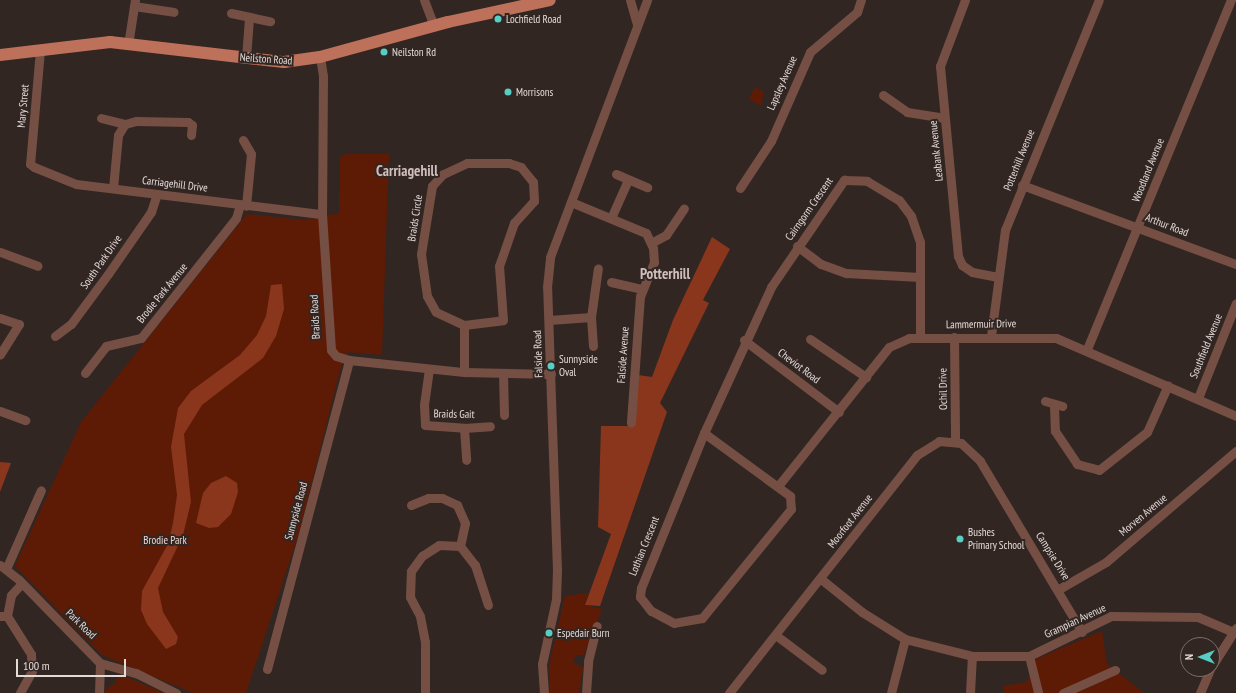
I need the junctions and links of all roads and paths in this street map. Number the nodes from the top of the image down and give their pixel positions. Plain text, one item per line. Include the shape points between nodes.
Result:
1 (424, 0) edge
2 (630, 0) edge
3 (647, 0) edge
4 (862, 0) edge
5 (965, 0) edge
6 (1099, 0) edge
7 (1231, 0) edge
8 (544, 1) edge
9 (134, 3) edge
10 (174, 12) dead end
11 (231, 13) dead end
12 (249, 18) junction
13 (270, 22) dead end
14 (434, 26) junction
15 (637, 28) junction
16 (128, 45) junction
17 (40, 50) junction
18 (0, 55) edge
19 (320, 57) junction
20 (246, 58) junction
21 (883, 95) dead end
22 (101, 118) dead end
23 (944, 118) junction
24 (125, 124) junction
25 (191, 135) dead end
26 (243, 140) dead end
27 (30, 164) joint
28 (616, 174) dead end
29 (628, 180) junction
30 (1022, 185) junction
31 (647, 187) dead end
32 (113, 188) junction
33 (740, 188) dead end
34 (157, 194) junction
35 (571, 202) junction
36 (243, 205) junction
37 (684, 208) dead end
38 (322, 214) junction
39 (611, 218) junction
40 (1138, 227) junction
41 (651, 243) junction
42 (797, 246) junction
43 (0, 252) edge
44 (1236, 264) edge
45 (38, 266) dead end
46 (598, 268) dead end
47 (920, 277) junction
48 (997, 277) junction
49 (610, 282) dead end
50 (641, 289) junction
51 (1236, 303) edge
52 (591, 317) junction
53 (0, 318) edge
54 (549, 320) junction
55 (464, 324) junction
56 (56, 336) dead end
57 (991, 336) junction
58 (920, 337) junction
59 (954, 337) junction
60 (810, 339) dead end
61 (744, 340) junction
62 (593, 346) dead end
63 (1087, 349) junction
64 (0, 354) edge
65 (349, 360) junction
66 (429, 369) junction
67 (464, 372) junction
68 (85, 373) dead end
69 (503, 373) junction
70 (551, 374) junction
71 (866, 377) junction
72 (1168, 385) junction
73 (1198, 398) junction
74 (1054, 404) dead end
75 (0, 411) edge
76 (839, 412) junction
77 (504, 415) dead end
78 (1236, 416) edge
79 (25, 420) dead end
80 (631, 424) dead end
81 (490, 426) dead end
82 (464, 428) junction
83 (704, 433) junction
84 (956, 442) junction
85 (1236, 451) edge
86 (466, 460) dead end
87 (778, 486) junction
88 (41, 490) dead end
89 (411, 504) dead end
90 (460, 546) junction
91 (3, 567) edge
92 (821, 578) junction
93 (22, 583) junction
94 (1059, 589) junction
95 (488, 605) dead end
96 (3, 616) edge
97 (597, 626) dead end
98 (1235, 630) edge
99 (1082, 632) junction
100 (777, 636) junction
101 (905, 640) junction
102 (1220, 653) edge
103 (972, 656) junction
104 (1029, 656) junction
105 (100, 663) junction
106 (267, 669) dead end
107 (822, 670) dead end
108 (1115, 670) dead end
109 (1207, 677) edge
110 (733, 692) edge
111 (20, 693) edge
112 (99, 693) edge
113 (176, 693) edge
114 (425, 693) edge
115 (544, 693) edge
116 (586, 693) edge
117 (891, 693) edge
118 (970, 693) edge
119 (1038, 693) edge
120 (1063, 693) edge
121 (1200, 693) edge

1 - 14 street
2 - 15 street
3 - 15 street, Falside Road
4 - 33 street, Lapsley Avenue via 856,12 810,52 771,141
5 - 23 street, Leabank Avenue via 940,66
6 - 30 street, Potterhill Avenue
7 - 40 street, Woodland Avenue
8 - 14 main road, Neilston Road
9 - 10 street
9 - 16 street
11 - 12 street
12 - 13 street
12 - 20 street
14 - 19 main road, Neilston Road
15 - 35 street, Falside Road
16 - 17 main road, Neilston Road via 91,42
16 - 20 main road, Neilston Road
17 - 18 main road, Neilston Road
17 - 27 street, Mary Street
19 - 20 main road, Neilston Road via 284,62
19 - 38 street, Braids Road via 323,76
21 - 23 street via 907,112
22 - 24 street
23 - 48 street, Leabank Avenue via 960,261 972,272
24 - 25 street via 136,120 188,122 192,125
24 - 32 street via 118,135
26 - 36 street, Brodie Park Avenue via 251,154
27 - 32 street, Carriagehill Drive via 76,184
28 - 29 street
29 - 31 street
29 - 39 street
30 - 40 street, Arthur Road
30 - 48 street, Potterhill Avenue via 1005,230
32 - 34 street, Carriagehill Drive
34 - 36 street, Carriagehill Drive
34 - 56 street, South Park Drive via 151,212 108,274 71,324
35 - 39 street
35 - 54 street, Falside Road via 550,257
36 - 38 street, Carriagehill Drive
36 - 68 street, Brodie Park Avenue via 236,218 141,338 106,346
37 - 41 street via 666,235
38 - 65 street, Braids Road via 328,343 336,356
39 - 41 street via 646,233
40 - 44 street, Arthur Road
40 - 63 street, Woodland Avenue
41 - 50 street, Falside Avenue via 654,262
42 - 47 street via 821,264 846,273
42 - 47 street, Cairngorm Crescent via 844,180 867,181 898,200 911,216 920,242
42 - 61 street, Cairngorm Crescent
43 - 45 street
46 - 52 street
47 - 58 street, Cairngorm Crescent
48 - 57 street, Potterhill Avenue
49 - 50 street
50 - 80 street, Falside Avenue
51 - 73 street, Southfield Avenue
52 - 54 street
52 - 62 street
53 - 64 street via 19,324
54 - 70 street, Falside Road
55 - 55 street, Braids Circle via 436,312 427,296 421,254 432,186 442,174 467,163 510,163 521,167 533,182 534,201 514,223 499,266 503,320
55 - 67 street
57 - 59 street, Lammermuir Drive
57 - 63 street, Lammermuir Drive via 1044,336
58 - 59 street, Lammermuir Drive
58 - 71 street, Lammermuir Drive via 892,344
59 - 84 street, Ochil Drive
60 - 71 street
61 - 76 street, Cheviot Road
61 - 83 street, Cairngorm Crescent
63 - 72 street, Lammermuir Drive
65 - 66 street, Braids Road
65 - 106 street, Sunnyside Road
66 - 67 street, Braids Road
66 - 82 street, Braids Gait via 424,405 426,425
67 - 69 street, Braids Road
69 - 70 street, Braids Road
69 - 77 street
70 - 115 street, Falside Road via 558,570 556,599 542,664
71 - 76 street, Lammermuir Drive
72 - 73 street, Lammermuir Drive
72 - 74 street via 1147,432 1099,470 1077,464 1055,431
73 - 78 street, Lammermuir Drive
75 - 79 street
76 - 87 street, Lammermuir Drive
81 - 82 street, Braids Gait
82 - 86 street
83 - 87 street, Lothian Crescent
83 - 87 street, Lothian Crescent via 646,568 640,597 651,611 674,623 702,618 791,509 790,496
84 - 92 street, Moorfoot Avenue via 932,444 917,455
84 - 94 street, Campsie Drive via 966,446 980,461
85 - 94 street, Morven Avenue via 1106,562
88 - 91 street
89 - 90 street via 428,498 442,498 456,505 465,523
90 - 95 street via 475,565
90 - 114 street via 439,545 422,556 412,571 410,598 420,616 425,642
91 - 93 street, Park Road
92 - 100 street, Moorfoot Avenue
92 - 101 street, Grampian Avenue via 862,612
93 - 96 street via 11,595
93 - 105 street, Park Road
94 - 99 street, Campsie Drive
96 - 111 street via 32,659 29,678
97 - 116 street via 588,661
98 - 99 street, Grampian Avenue via 1198,616 1111,616
98 - 102 street
99 - 104 street, Grampian Avenue
100 - 107 street
100 - 110 street, Moorfoot Avenue
101 - 103 street, Grampian Avenue
101 - 117 street
103 - 104 street, Grampian Avenue
103 - 118 street
104 - 119 street
105 - 112 street
105 - 113 street via 136,673
108 - 120 street
109 - 121 street

